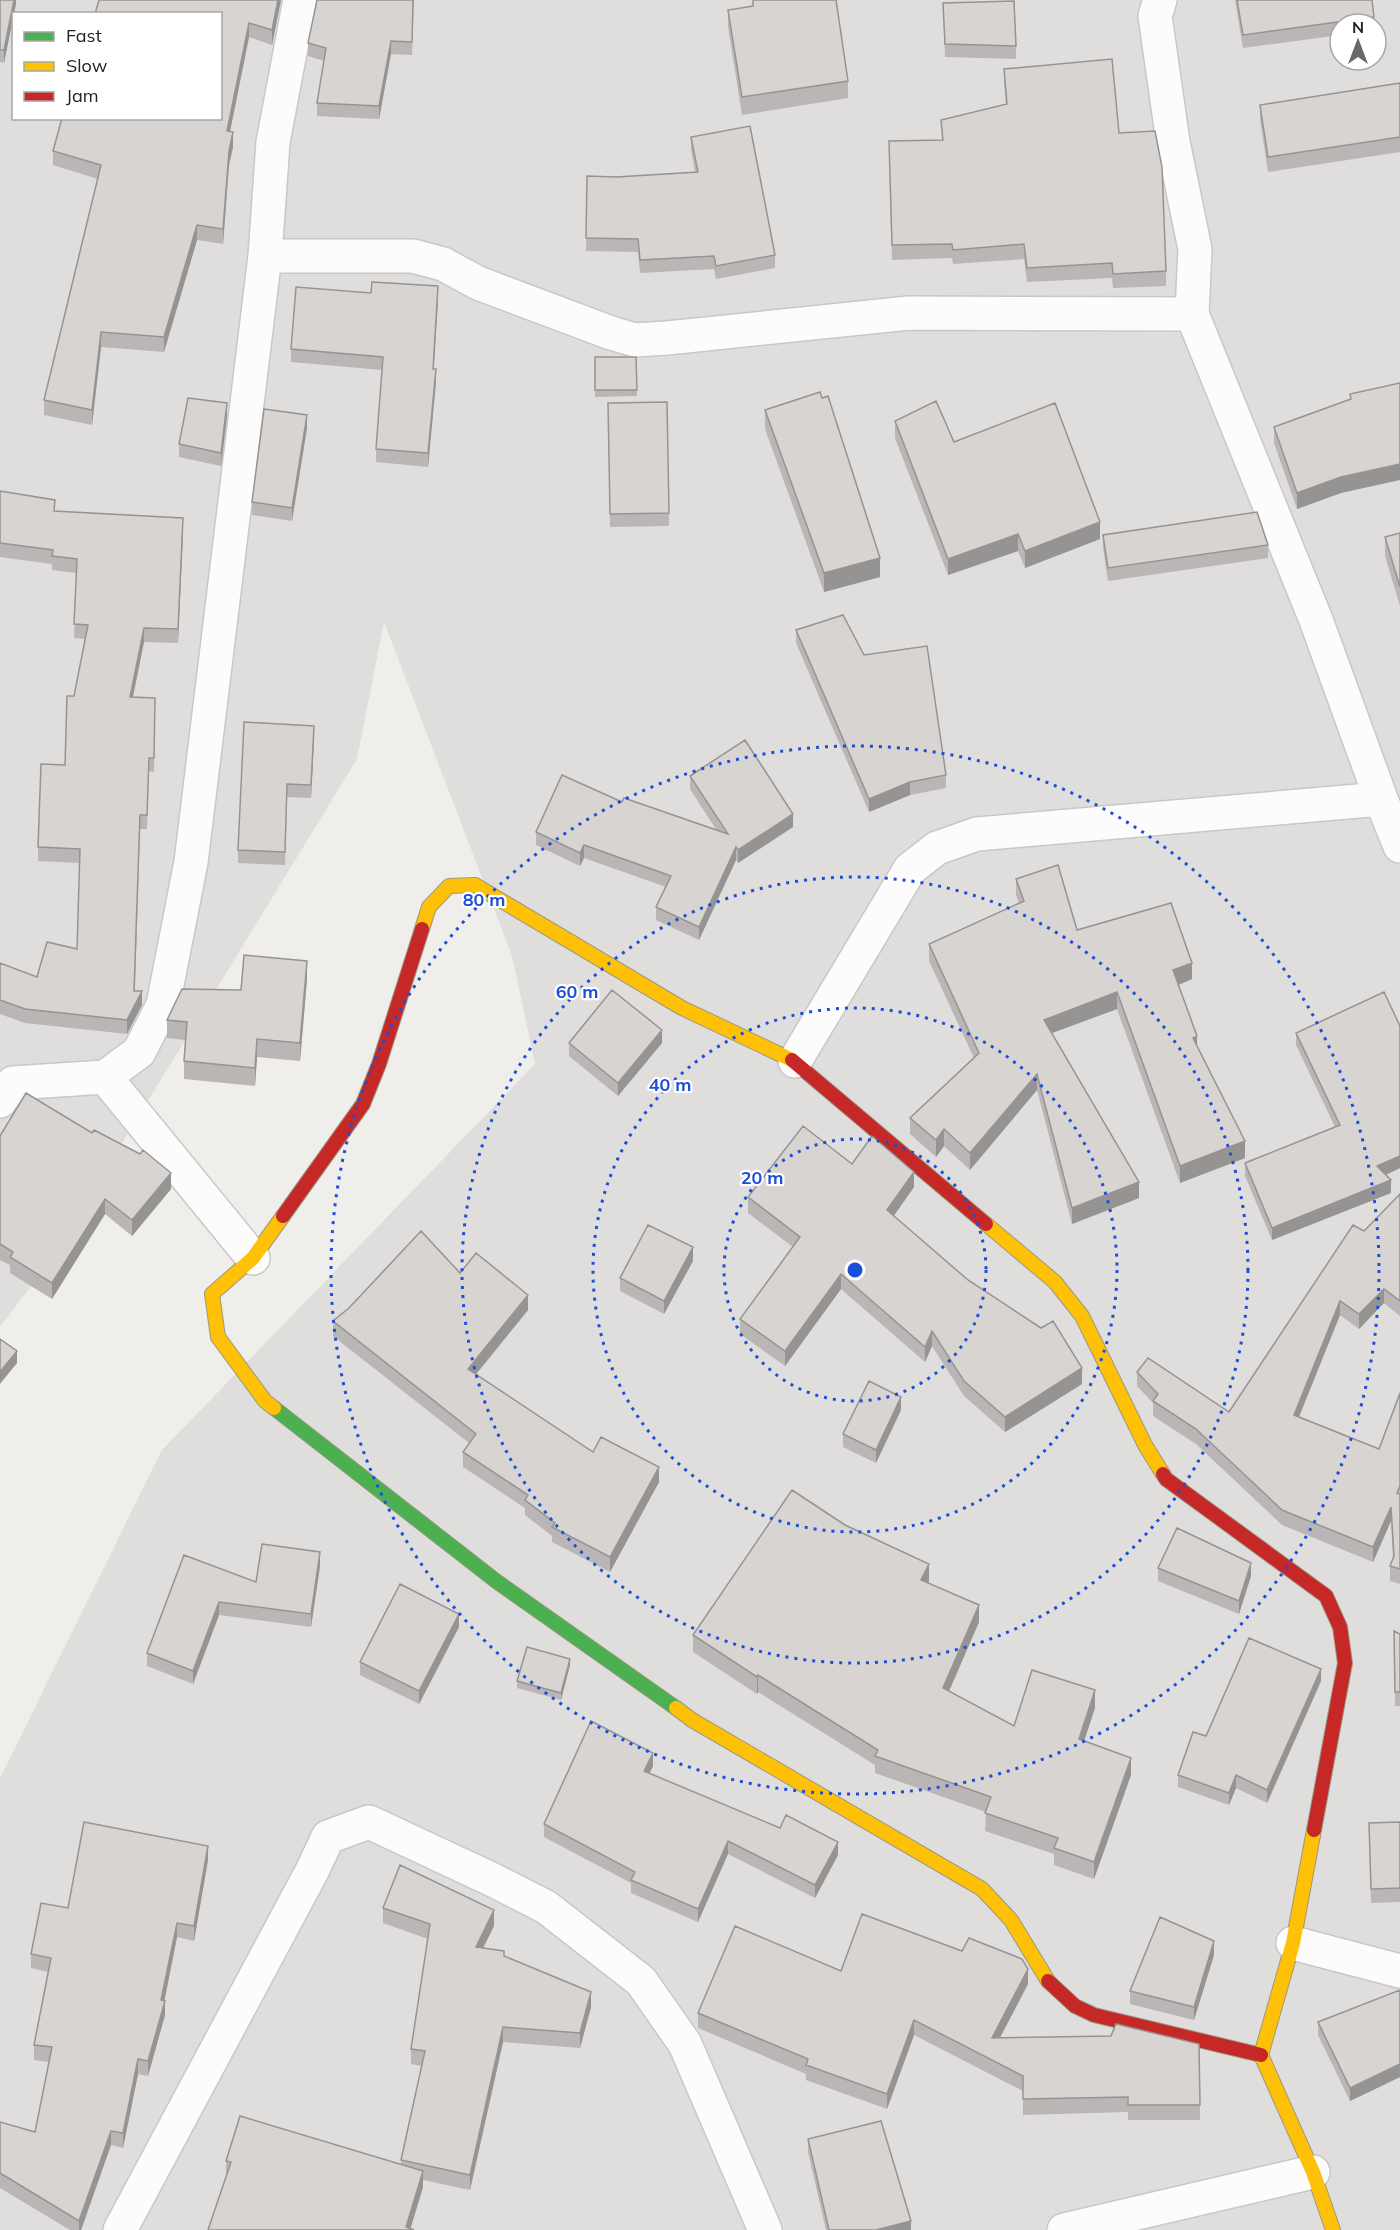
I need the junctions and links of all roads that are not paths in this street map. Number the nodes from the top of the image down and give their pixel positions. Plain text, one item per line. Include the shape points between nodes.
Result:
1 (300, 0) edge
2 (1160, 0) edge
3 (265, 256) junction
4 (1192, 314) junction
5 (1381, 799) junction
6 (1400, 846) edge
7 (795, 1060) junction
8 (105, 1077) junction
9 (4, 1086) edge
10 (253, 1258) junction
11 (1293, 1943) junction
12 (1400, 1971) edge
13 (1261, 2055) junction
14 (1313, 2172) junction
15 (120, 2230) edge
16 (765, 2230) edge
17 (1064, 2230) edge
18 (1334, 2230) edge

1 - 3 street via 273,142
2 - 4 street via 1155,16 1173,142 1195,249
3 - 4 street via 413,256 443,264 478,283 635,340 909,313
3 - 8 street via 189,873 163,1005 139,1052
4 - 5 street via 1316,620
5 - 6 street
5 - 7 street via 977,834 937,848 910,869
7 - 10 street via 682,1008 475,885 449,886 429,907 363,1104
7 - 11 street via 1055,1282 1082,1316 1166,1479 1326,1596 1340,1627 1345,1663
8 - 9 street
8 - 10 street
10 - 13 street via 212,1294 218,1337 265,1401 496,1581 692,1720 982,1889 1011,1920 1048,1981 1075,2006 1094,2015
11 - 12 street
11 - 13 street
13 - 14 street
14 - 17 street
14 - 18 street
15 - 16 street via 328,1837 369,1822 546,1907 641,1981 685,2044

